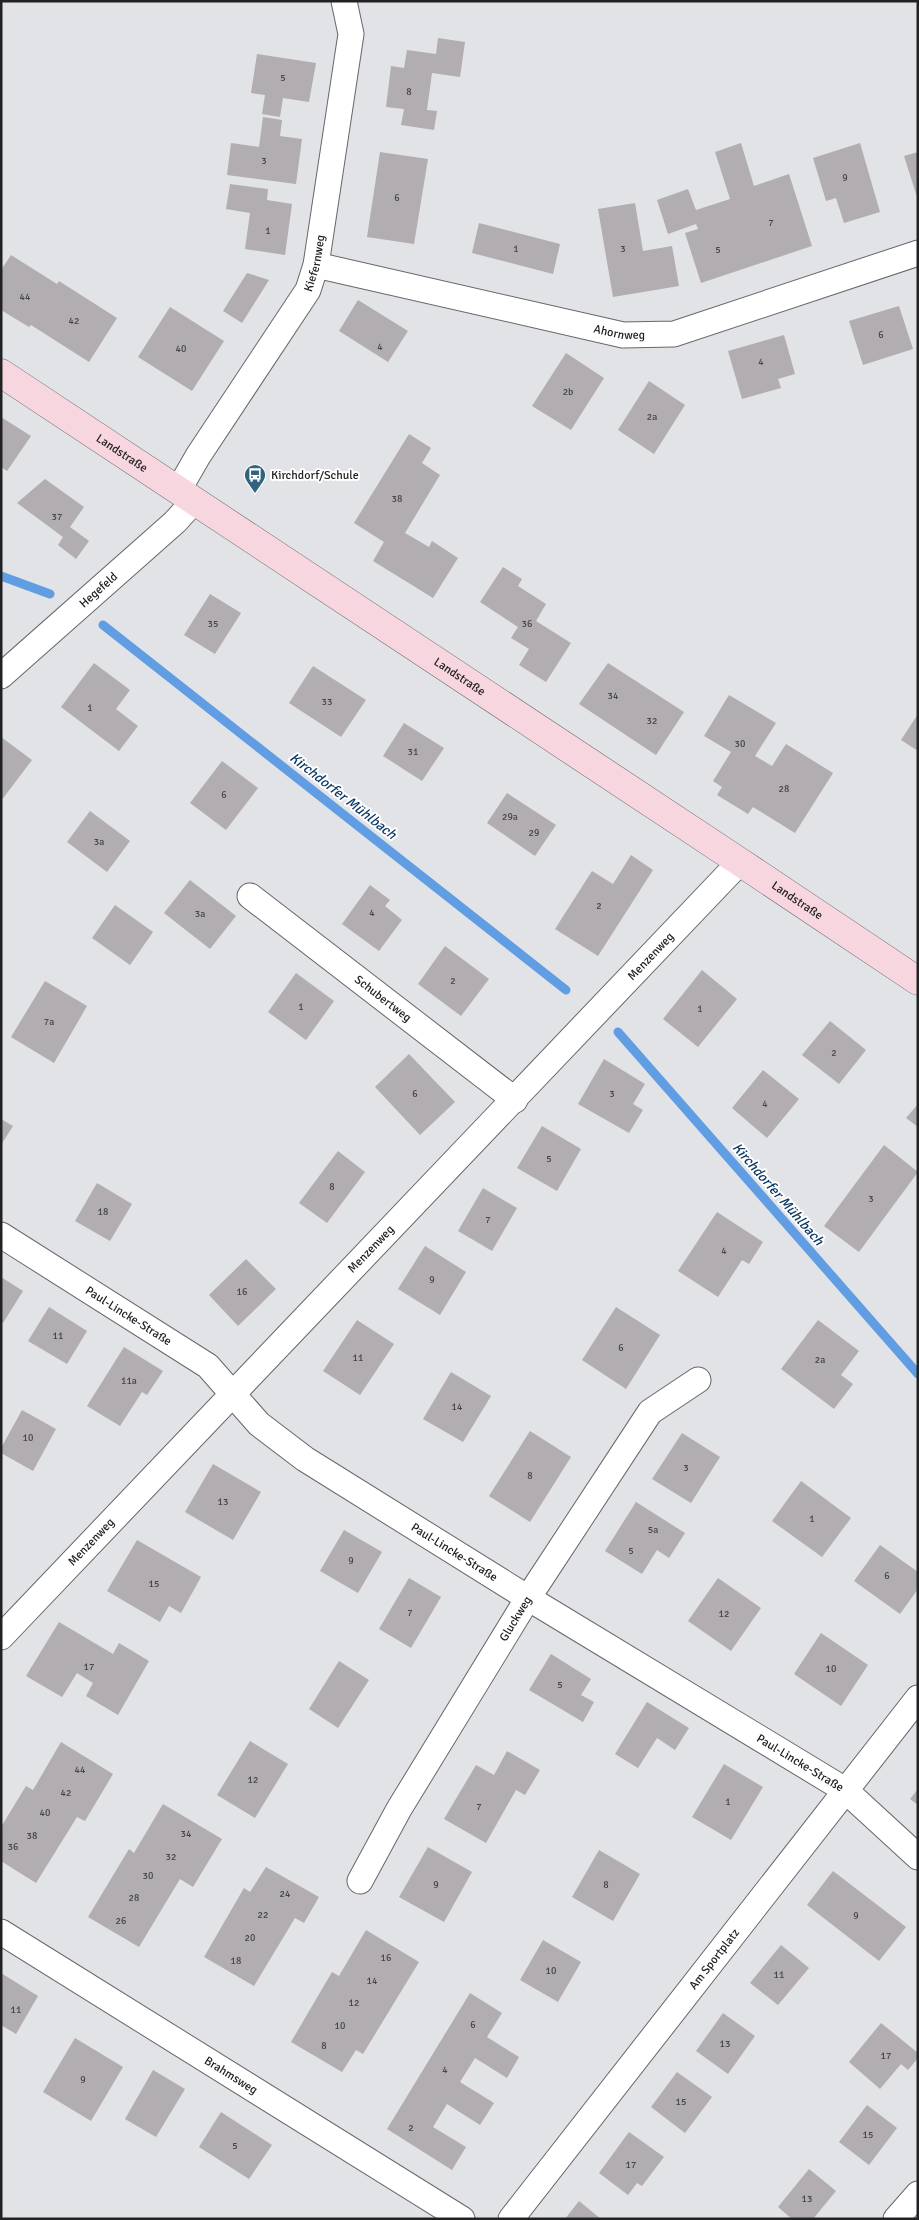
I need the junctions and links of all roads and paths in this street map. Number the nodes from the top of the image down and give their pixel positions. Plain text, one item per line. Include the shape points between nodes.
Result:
1 (344, 1) edge
2 (918, 253) edge
3 (316, 265) junction
4 (1, 373) edge
5 (187, 495) junction
6 (1, 676) edge
7 (740, 862) junction
8 (250, 896) dead end
9 (918, 981) edge
10 (515, 1100) junction
11 (1, 1235) edge
12 (698, 1380) dead end
13 (232, 1393) junction
14 (528, 1598) junction
15 (1, 1637) edge
16 (918, 1698) edge
17 (845, 1790) junction
18 (918, 1857) edge
19 (360, 1881) dead end
20 (1, 1932) edge
21 (918, 2194) edge
22 (462, 2219) edge
23 (511, 2219) edge
24 (896, 2219) edge

1 - 3 street, Kiefernweg via 351,34
2 - 3 street, Ahornweg via 674,334 623,335
3 - 5 street, Kiefernweg via 308,290 198,456
4 - 5 street, Landstraße
5 - 6 street, Hegefeld via 175,522
5 - 7 street, Landstraße
7 - 9 street, Landstraße
7 - 10 street, Menzenweg
8 - 10 street, Schubertweg
10 - 13 street, Menzenweg
11 - 13 street, Paul-Lincke-Straße via 208,1366
12 - 14 street, Gluckweg via 650,1412
13 - 14 street, Paul-Lincke-Straße via 259,1424 305,1459
13 - 15 street, Menzenweg
14 - 17 street, Paul-Lincke-Straße
14 - 19 street, Gluckweg via 399,1809
16 - 17 street, Am Sportplatz
17 - 18 street, Paul-Lincke-Straße
17 - 23 street, Am Sportplatz
20 - 22 street, Brahmsweg
21 - 24 street

